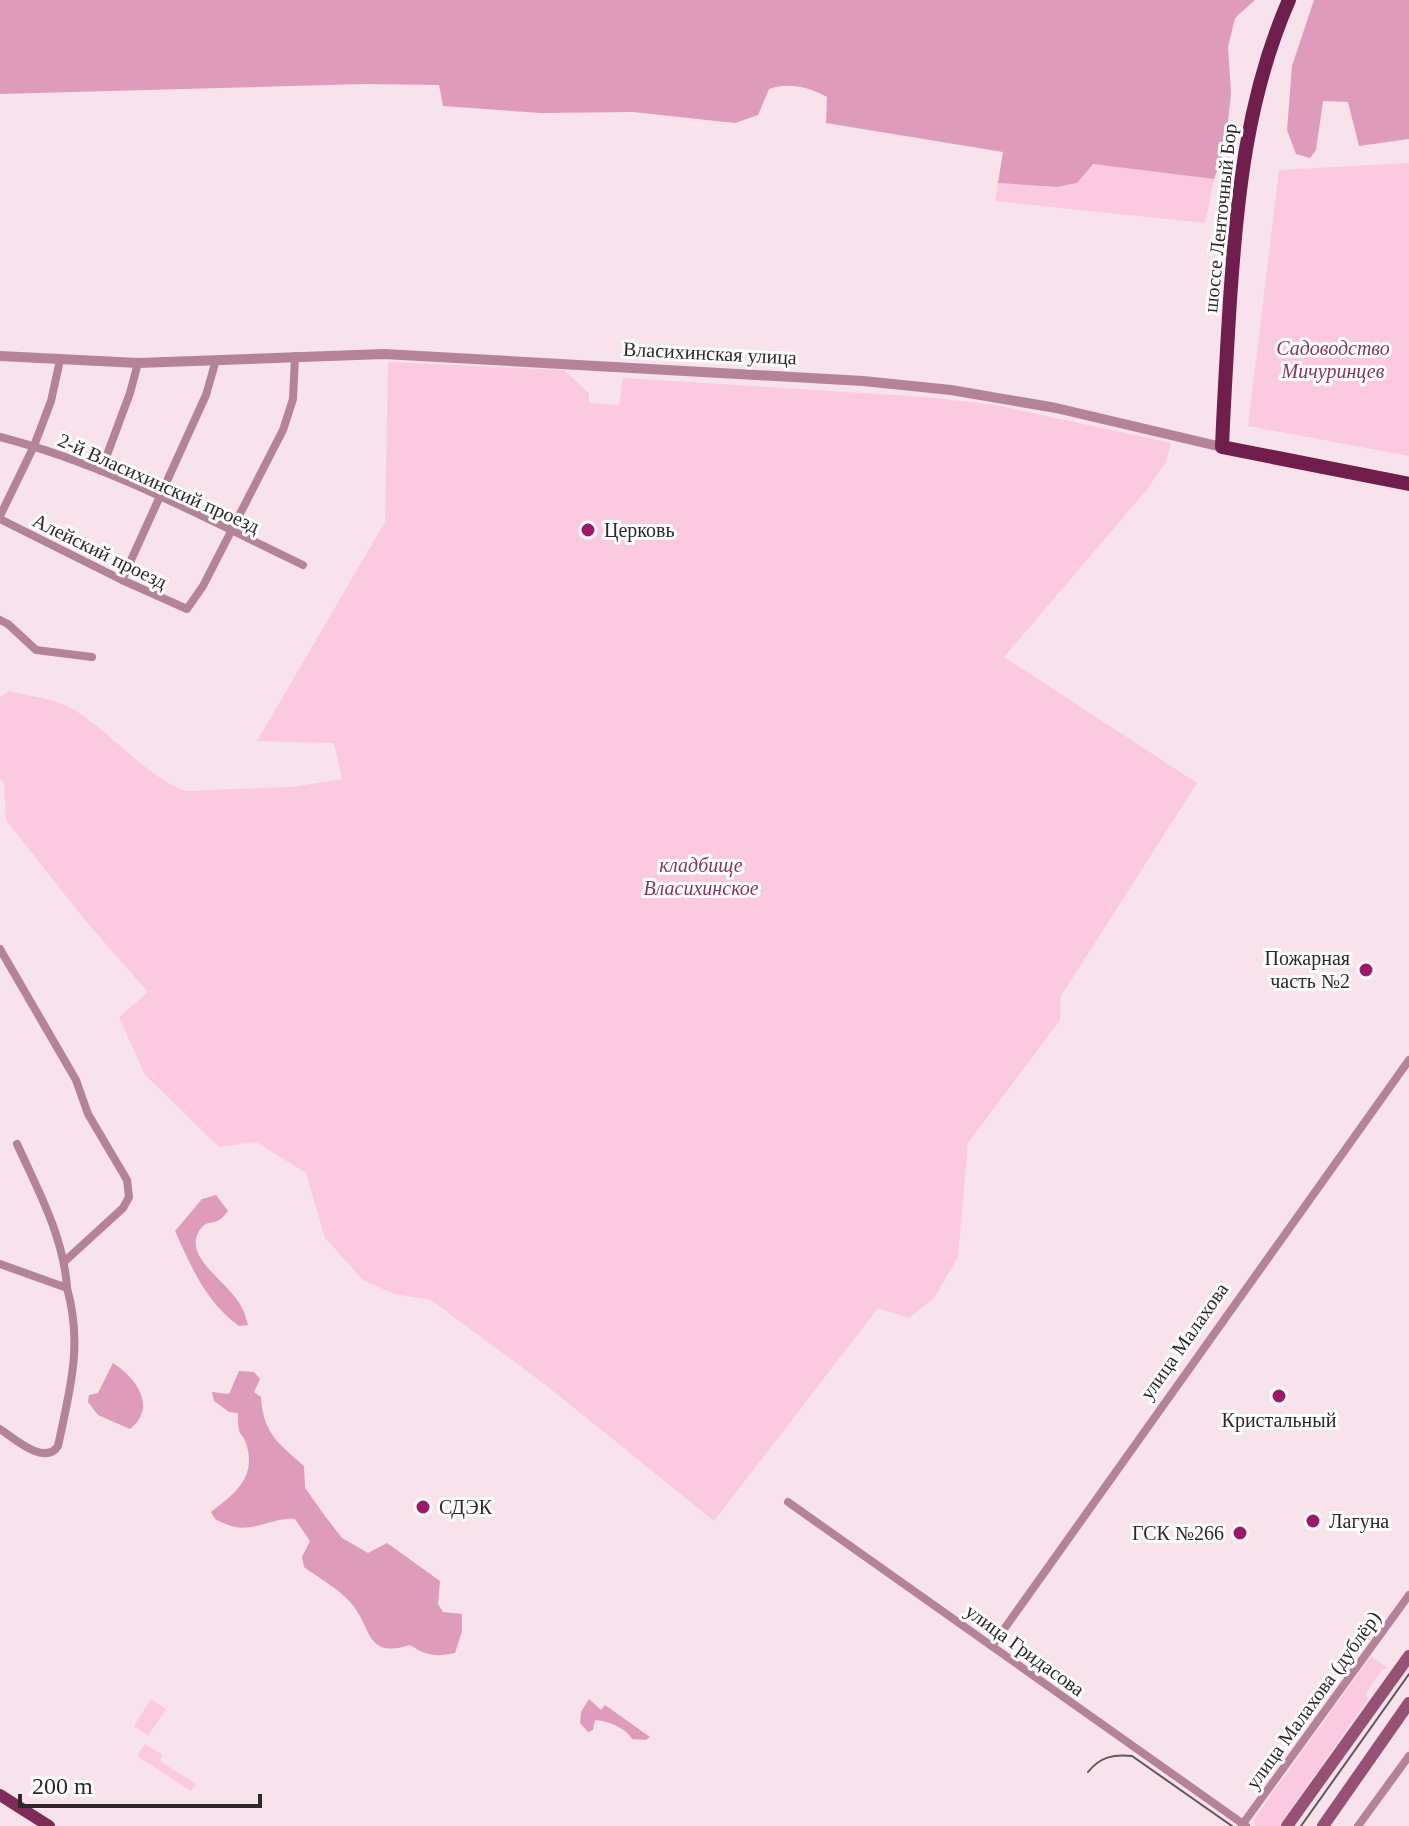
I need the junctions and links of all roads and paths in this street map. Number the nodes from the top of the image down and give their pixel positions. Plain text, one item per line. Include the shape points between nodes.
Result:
1 (1289, 0) edge
2 (0, 356) edge
3 (295, 356) junction
4 (60, 360) junction
5 (216, 360) junction
6 (138, 363) junction
7 (0, 437) edge
8 (34, 446) junction
9 (1222, 447) junction
10 (101, 471) junction
11 (1409, 484) edge
12 (161, 498) junction
13 (0, 518) edge
14 (231, 530) junction
15 (303, 565) dead end
16 (122, 580) junction
17 (0, 620) edge
18 (92, 657) dead end
19 (0, 949) edge
20 (1409, 1060) edge
21 (17, 1144) dead end
22 (65, 1261) junction
23 (0, 1264) edge
24 (67, 1288) junction
25 (0, 1429) edge
26 (788, 1502) dead end
27 (1409, 1595) edge
28 (992, 1646) junction
29 (1409, 1656) edge
30 (1409, 1703) edge
31 (1409, 1756) edge
32 (0, 1795) edge
33 (1243, 1825) edge
34 (49, 1826) edge
35 (1287, 1826) edge
36 (1323, 1826) edge
37 (1358, 1826) edge

1 - 9 highway, шоссе Ленточный Бор via 1257,92 1244,154
2 - 4 street, Власихинская улица
3 - 5 street, Власихинская улица
3 - 9 street, Власихинская улица via 424,355 913,386 1056,408
3 - 14 street via 293,399 283,430
4 - 6 street, Власихинская улица
4 - 8 street
5 - 6 street, Власихинская улица
5 - 12 street
6 - 10 street
7 - 8 street, 2-й Власихинский проезд
8 - 10 street, 2-й Власихинский проезд
8 - 13 street
9 - 11 highway, Власихинская улица
10 - 12 street, 2-й Власихинский проезд
12 - 14 street, 2-й Власихинский проезд
12 - 16 street
13 - 16 street, Алейский проезд
14 - 15 street, 2-й Власихинский проезд
14 - 16 street, Алейский проезд via 187,609
17 - 18 street via 36,650
19 - 22 street via 127,1180 123,1208
20 - 28 street, улица Малахова
21 - 22 street
22 - 24 street
23 - 24 street
24 - 25 street via 77,1344 58,1446 47,1455
26 - 28 street, улица Гридасова
27 - 33 street, улица Малахова (дублёр)
28 - 33 street, улица Гридасова
29 - 35 main road
30 - 36 main road
31 - 37 street
32 - 34 main road

